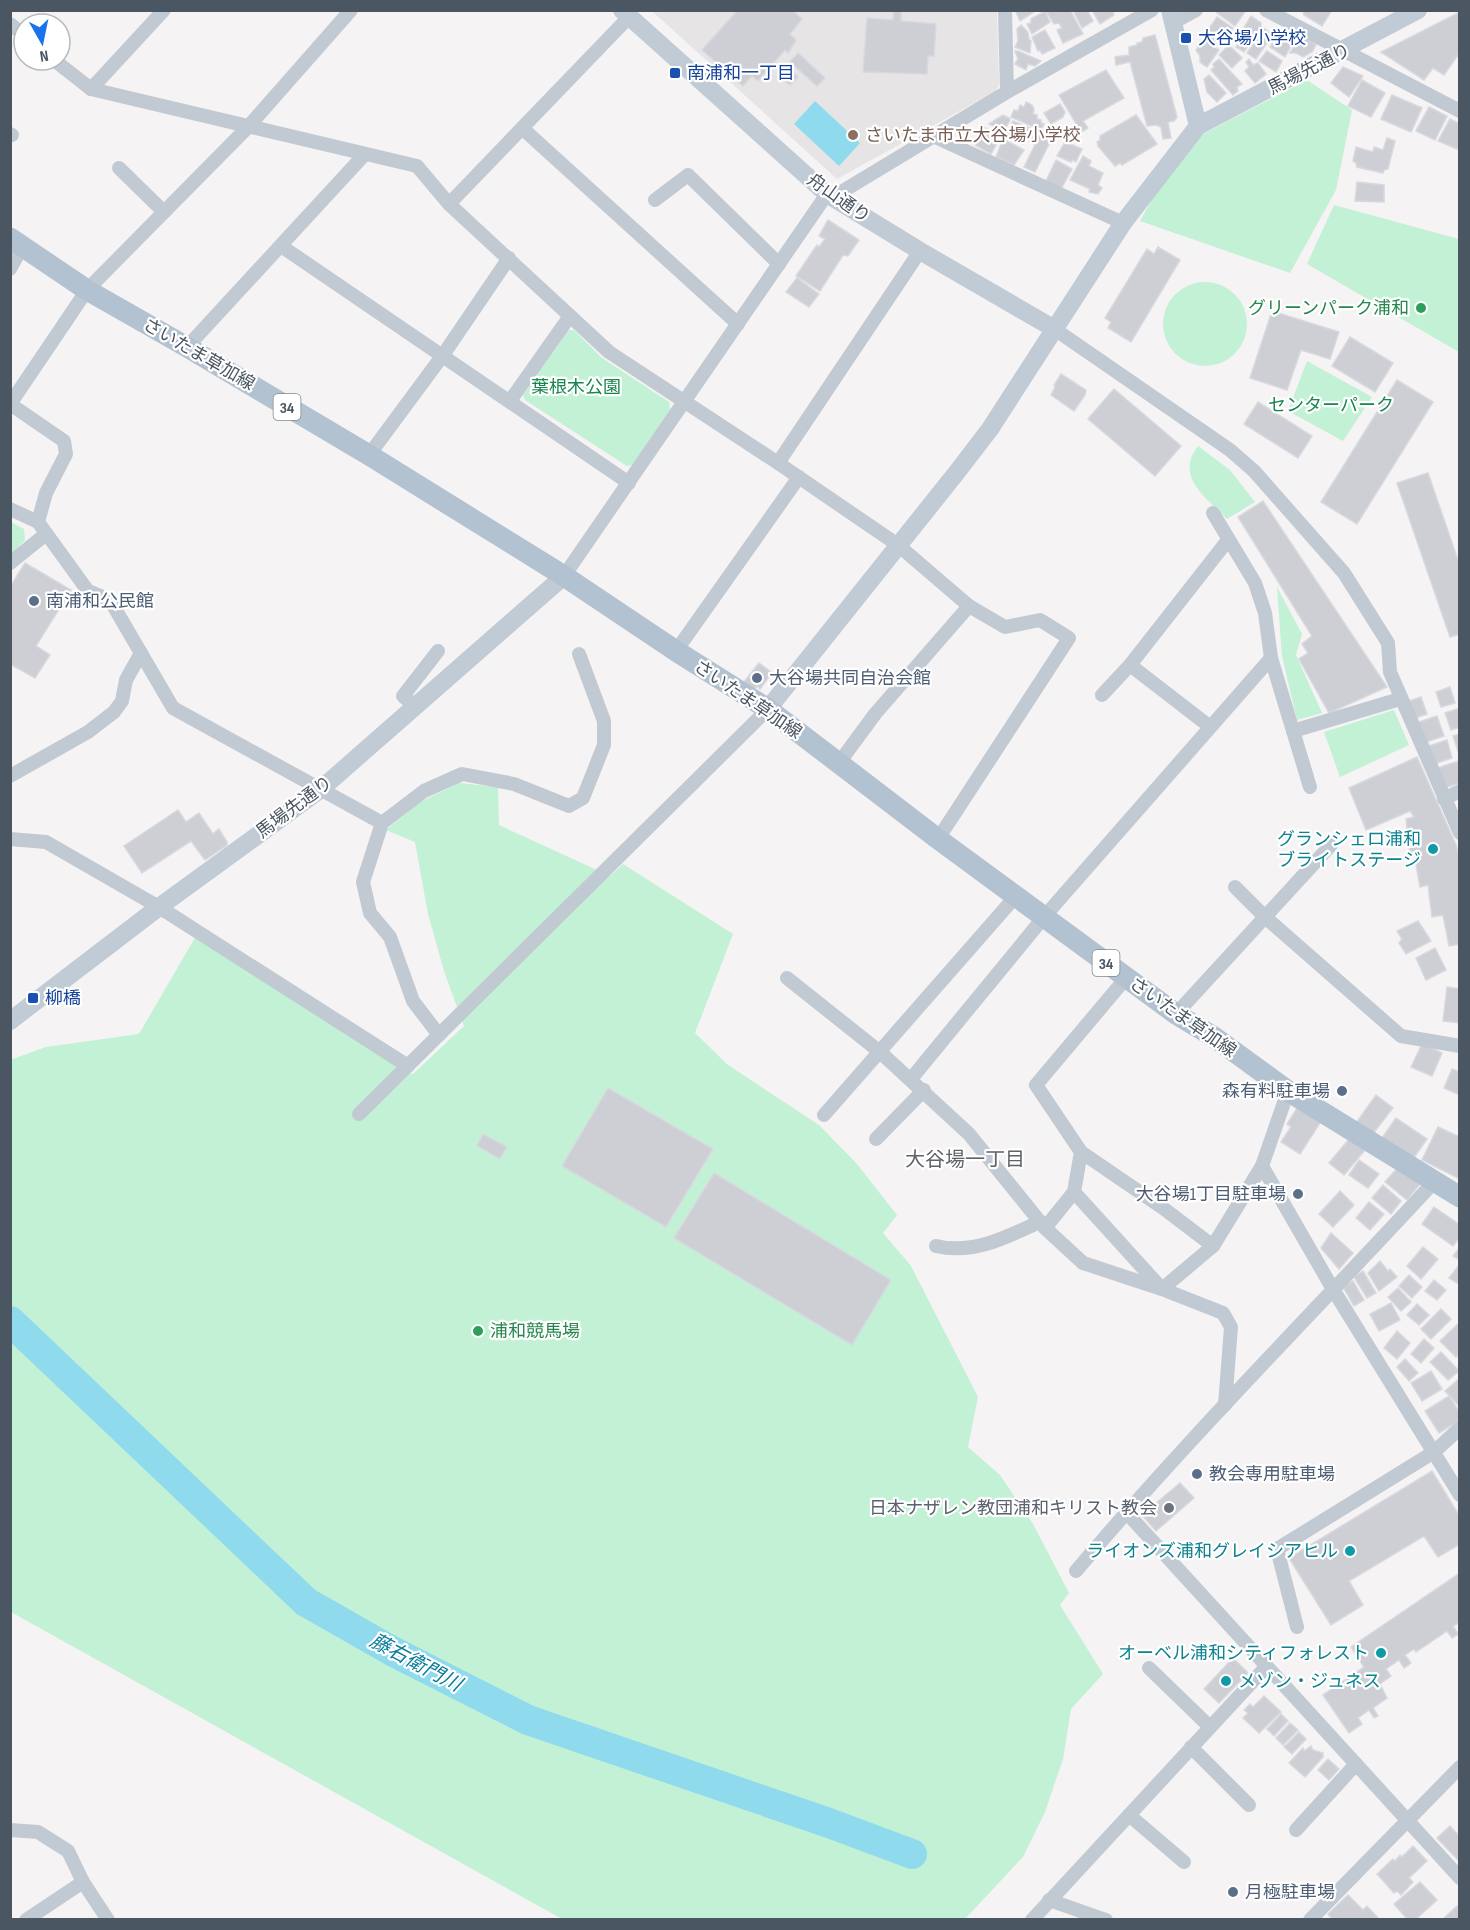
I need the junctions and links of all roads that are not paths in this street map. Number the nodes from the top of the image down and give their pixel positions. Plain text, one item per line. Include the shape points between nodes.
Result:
1 (164, 10) edge
2 (351, 10) edge
3 (1005, 10) edge
4 (1152, 10) edge
5 (1196, 10) edge
6 (1266, 10) edge
7 (1418, 10) edge
8 (625, 14) edge
9 (1171, 17) edge
10 (1342, 52) junction
11 (69, 72) edge
12 (90, 89) junction
13 (1007, 92) junction
14 (1460, 111) edge
15 (1198, 126) junction
16 (248, 127) junction
17 (522, 128) junction
18 (933, 136) junction
19 (365, 154) junction
20 (119, 168) dead end
21 (830, 196) junction
22 (655, 200) dead end
23 (449, 204) junction
24 (164, 212) junction
25 (1123, 223) junction
26 (17, 242) edge
27 (281, 246) junction
28 (920, 251) junction
29 (509, 258) junction
30 (779, 264) junction
31 (10, 269) edge
32 (87, 290) junction
33 (570, 316) junction
34 (738, 324) junction
35 (1053, 328) junction
36 (187, 347) junction
37 (443, 355) junction
38 (510, 400) junction
39 (684, 402) junction
40 (10, 404) edge
41 (369, 455) junction
42 (778, 463) junction
43 (799, 477) junction
44 (629, 483) junction
45 (10, 509) edge
46 (1214, 513) dead end
47 (38, 522) junction
48 (46, 534) junction
49 (1228, 540) junction
50 (898, 545) junction
51 (10, 563) edge
52 (564, 576) junction
53 (969, 606) junction
54 (438, 651) dead end
55 (676, 651) junction
56 (141, 653) junction
57 (579, 654) dead end
58 (1271, 658) junction
59 (1130, 666) junction
60 (1102, 695) dead end
61 (1400, 699) junction
62 (415, 706) junction
63 (768, 709) junction
64 (1209, 726) junction
65 (1293, 731) junction
66 (839, 763) junction
67 (10, 776) edge
68 (1310, 787) dead end
69 (321, 789) junction
70 (1460, 791) edge
71 (1444, 799) junction
72 (382, 823) junction
73 (1460, 833) edge
74 (10, 839) edge
75 (938, 840) junction
76 (1331, 845) dead end
77 (1235, 887) dead end
78 (1015, 897) junction
79 (159, 907) junction
80 (1044, 917) junction
81 (1265, 917) junction
82 (787, 978) dead end
83 (1126, 978) junction
84 (1176, 1014) junction
85 (10, 1021) edge
86 (440, 1035) junction
87 (1460, 1046) edge
88 (880, 1052) junction
89 (408, 1066) junction
90 (912, 1079) junction
91 (924, 1090) junction
92 (1288, 1091) junction
93 (359, 1114) dead end
94 (824, 1115) dead end
95 (876, 1139) dead end
96 (1081, 1152) junction
97 (1262, 1166) junction
98 (1435, 1181) junction
99 (1074, 1192) junction
100 (1460, 1197) edge
101 (1042, 1225) junction
102 (936, 1246) dead end
103 (1212, 1246) junction
104 (1162, 1289) junction
105 (1335, 1291) junction
106 (1225, 1405) junction
107 (1460, 1428) edge
108 (1434, 1452) junction
109 (1460, 1495) edge
110 (1126, 1512) junction
111 (1076, 1571) dead end
112 (1297, 1627) dead end
113 (1266, 1667) junction
114 (1149, 1668) dead end
115 (1210, 1727) junction
116 (1191, 1747) junction
117 (1356, 1764) junction
118 (1460, 1767) edge
119 (1249, 1805) dead end
120 (1129, 1815) junction
121 (1408, 1821) junction
122 (10, 1830) edge
123 (1296, 1830) dead end
124 (1184, 1862) dead end
125 (1460, 1878) edge
126 (83, 1882) junction
127 (1049, 1900) junction
128 (108, 1919) edge
129 (26, 1920) edge
130 (1032, 1920) edge
131 (1106, 1920) edge
132 (1310, 1920) edge

1 - 12 street
2 - 16 street
3 - 13 street
4 - 13 street
5 - 9 street
6 - 10 street
7 - 10 street, 馬場先通り
8 - 17 street
8 - 21 street, 舟山通り
9 - 15 street
10 - 14 street
10 - 15 street, 馬場先通り
11 - 12 street
12 - 16 street
13 - 18 street
15 - 25 street
16 - 19 street
16 - 24 street
17 - 23 street
17 - 34 street
18 - 21 street
18 - 25 street
19 - 23 street via 417,166
19 - 27 street
20 - 24 street
21 - 28 street, 舟山通り
21 - 30 street
22 - 30 street via 688,176
23 - 29 street
24 - 32 street
25 - 35 street
26 - 31 street
26 - 32 main road, さいたま草加線 / 34
27 - 36 street
27 - 37 street
28 - 35 street, 舟山通り
28 - 42 street
29 - 33 street
29 - 37 street
30 - 34 street
32 - 36 main road, さいたま草加線 / 34
32 - 40 street
33 - 38 street
33 - 39 street via 609,352
34 - 39 street
35 - 50 street via 990,429
35 - 61 street via 1230,450 1254,471 1344,573 1388,643 1390,672
36 - 41 main road, さいたま草加線 / 34
37 - 38 street
37 - 41 street
38 - 44 street
39 - 42 street
39 - 44 street
40 - 47 street via 64,441 66,454 46,493
41 - 52 main road, さいたま草加線 / 34
42 - 43 street
43 - 50 street
43 - 55 street
44 - 52 street
45 - 47 street
46 - 49 street
47 - 48 street
48 - 51 street
48 - 56 street via 88,591 110,600
49 - 58 street via 1255,583 1265,613
49 - 59 street
50 - 53 street
50 - 63 street
52 - 55 main road, さいたま草加線 / 34
52 - 62 street, 馬場先通り
53 - 66 street via 875,714
53 - 75 street via 1005,627 1040,620 1069,638
54 - 62 street via 403,696
55 - 63 main road, さいたま草加線 / 34
56 - 67 street via 114,712 88,732
56 - 69 street via 173,708
57 - 72 street via 604,721 604,745 583,798 569,806 514,784 462,774 424,791
58 - 64 street
58 - 65 street
59 - 60 street
59 - 64 street
61 - 65 street
61 - 71 street
62 - 69 street, 馬場先通り
63 - 66 main road, さいたま草加線 / 34
63 - 86 street
64 - 80 street
65 - 68 street
66 - 75 main road, さいたま草加線 / 34
69 - 72 street
69 - 79 street, 馬場先通り
70 - 71 street
71 - 73 street
72 - 86 street via 363,882 370,913 390,937 413,1001
74 - 79 street via 46,842
75 - 78 main road, さいたま草加線 / 34
76 - 81 street
77 - 81 street
78 - 80 main road, さいたま草加線 / 34
78 - 88 street
79 - 85 street, 馬場先通り
79 - 89 street
80 - 83 main road, さいたま草加線 / 34
80 - 90 street
81 - 84 street
81 - 87 street via 1401,1036
82 - 88 street
83 - 84 main road, さいたま草加線 / 34
83 - 96 street via 1036,1085
84 - 92 main road, さいたま草加線 / 34
86 - 89 street
88 - 90 street
88 - 94 street
89 - 93 street
90 - 91 street
91 - 95 street
91 - 101 street via 969,1134
92 - 97 street
92 - 98 main road, さいたま草加線 / 34
96 - 99 street
96 - 103 street
97 - 103 street
97 - 105 street
98 - 100 main road, さいたま草加線 / 34
98 - 105 street
99 - 101 street
99 - 104 street
101 - 102 street via 964,1250
101 - 104 street via 1083,1263
103 - 104 street
104 - 106 street via 1223,1312 1231,1327
105 - 106 street
105 - 108 street
106 - 110 street
107 - 108 street
108 - 109 street
108 - 112 street via 1277,1549
110 - 111 street
110 - 113 street
113 - 115 street
113 - 117 street
114 - 115 street
115 - 116 street
116 - 119 street
116 - 120 street
117 - 121 street
117 - 123 street
118 - 121 street
120 - 124 street
120 - 127 street
121 - 125 street
121 - 132 street
122 - 126 street via 38,1832 68,1851
126 - 128 street
126 - 129 street
127 - 130 street
127 - 131 street

